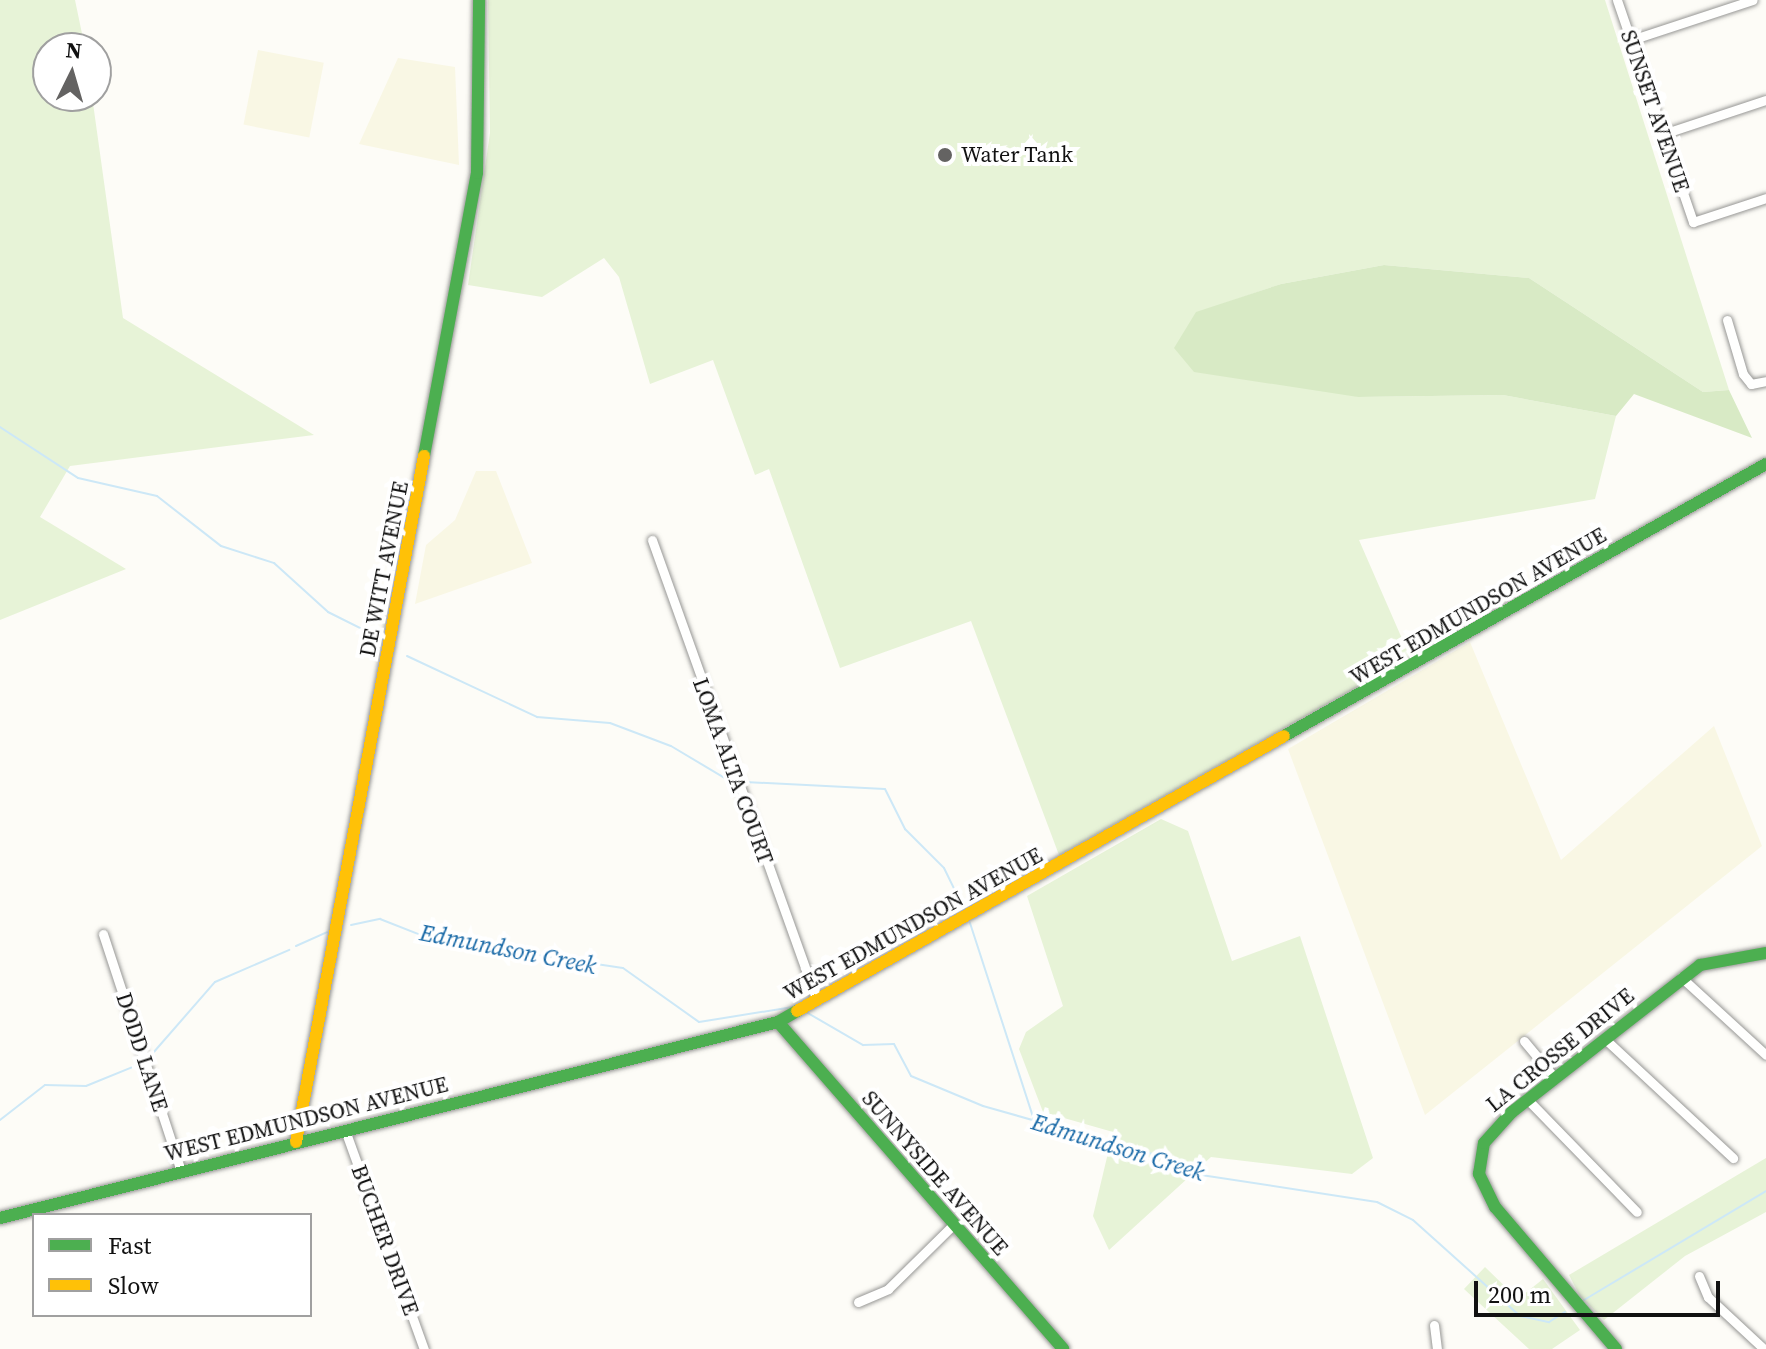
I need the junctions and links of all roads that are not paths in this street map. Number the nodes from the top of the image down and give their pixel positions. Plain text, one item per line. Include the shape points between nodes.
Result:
1 (479, 0) edge
2 (1617, 0) edge
3 (1753, 0) edge
4 (1631, 40) junction
5 (1766, 100) edge
6 (1663, 134) junction
7 (1766, 198) edge
8 (1727, 320) dead end
9 (1766, 381) edge
10 (1766, 464) edge
11 (652, 540) dead end
12 (103, 934) dead end
13 (1766, 953) edge
14 (1681, 977) junction
15 (817, 1000) junction
16 (778, 1022) junction
17 (1605, 1039) junction
18 (1524, 1041) dead end
19 (1766, 1055) edge
20 (1555, 1078) junction
21 (1528, 1100) junction
22 (345, 1130) junction
23 (296, 1142) junction
24 (1733, 1158) dead end
25 (181, 1171) junction
26 (1637, 1212) dead end
27 (0, 1218) edge
28 (954, 1224) junction
29 (1699, 1276) dead end
30 (858, 1302) dead end
31 (1434, 1325) dead end
32 (1614, 1348) edge
33 (424, 1349) edge
34 (1063, 1349) edge
35 (1437, 1349) edge
36 (1764, 1349) edge

1 - 23 street, DE WITT AVENUE via 477,173
2 - 4 street, SUNSET AVENUE
3 - 4 street
4 - 6 street, SUNSET AVENUE
5 - 6 street
6 - 7 street, SUNSET AVENUE via 1693,222
8 - 9 street via 1743,374 1751,384
10 - 15 street, WEST EDMUNDSON AVENUE
11 - 15 street, LOMA ALTA COURT
12 - 25 street, DODD LANE
13 - 14 street, LA CROSSE DRIVE via 1718,958
14 - 17 street, LA CROSSE DRIVE
14 - 19 street
15 - 16 street, WEST EDMUNDSON AVENUE
16 - 22 street, WEST EDMUNDSON AVENUE
16 - 28 street, SUNNYSIDE AVENUE
17 - 20 street, LA CROSSE DRIVE
17 - 24 street
18 - 20 street
20 - 21 street, LA CROSSE DRIVE
21 - 26 street
21 - 32 street, LA CROSSE DRIVE via 1484,1143 1483,1188
22 - 23 street, WEST EDMUNDSON AVENUE
22 - 33 street, BUCHER DRIVE
23 - 25 street, WEST EDMUNDSON AVENUE
25 - 27 street, WEST EDMUNDSON AVENUE
28 - 30 street via 888,1289
28 - 34 street, SUNNYSIDE AVENUE
29 - 36 street via 1708,1297
31 - 35 street

